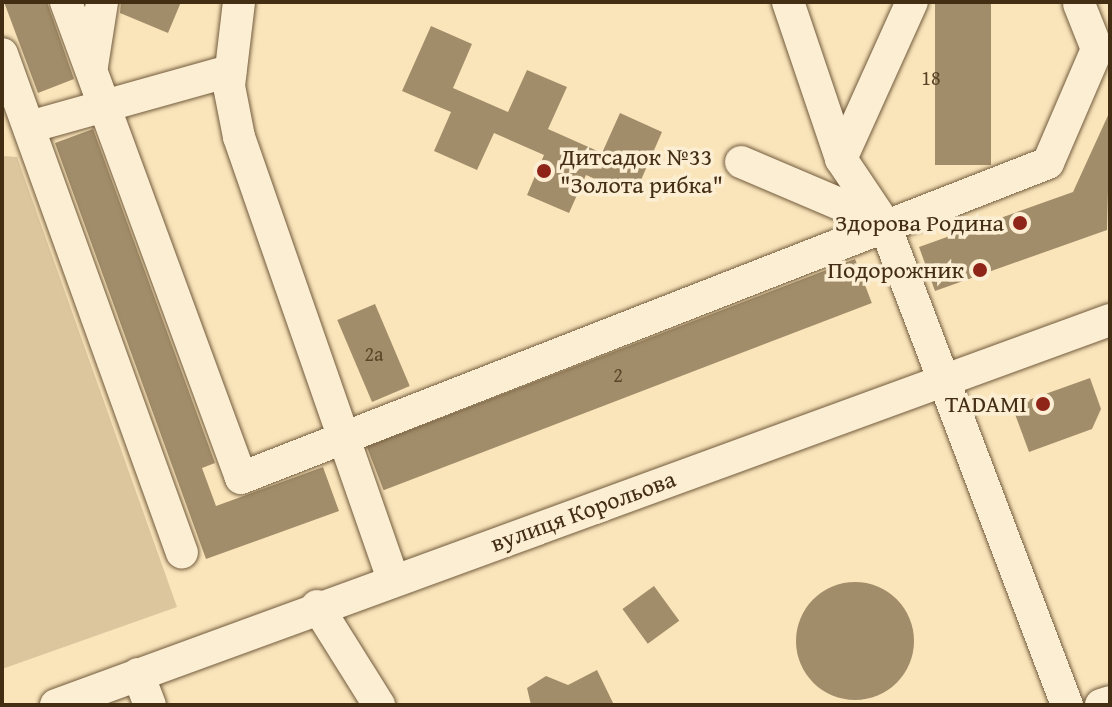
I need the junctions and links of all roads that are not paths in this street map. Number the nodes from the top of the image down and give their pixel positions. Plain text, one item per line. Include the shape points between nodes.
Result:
1 (66, 2) edge
2 (102, 2) edge
3 (239, 2) edge
4 (788, 2) edge
5 (912, 2) edge
6 (1081, 3) edge
7 (2, 54) edge
8 (91, 71) junction
9 (230, 71) junction
10 (105, 107) junction
11 (29, 127) junction
12 (841, 159) junction
13 (741, 162) dead end
14 (884, 223) junction
15 (1110, 320) edge
16 (946, 380) junction
17 (343, 439) junction
18 (182, 553) dead end
19 (393, 580) junction
20 (317, 606) junction
21 (138, 674) junction
22 (1110, 702) edge
23 (56, 705) edge
24 (150, 705) edge
25 (379, 705) edge
26 (1067, 705) edge
27 (1101, 705) edge

1 - 8 street
2 - 8 street
3 - 9 street
4 - 12 street
5 - 12 street
6 - 14 street via 1097,49 1048,163
7 - 11 street
8 - 10 street
9 - 10 street
9 - 17 street via 239,137
10 - 11 street
10 - 17 street via 241,478
11 - 18 street
12 - 14 street
13 - 14 street
14 - 16 street via 924,341
14 - 17 street
15 - 16 street, вулиця Корольова
16 - 19 street, вулиця Корольова
16 - 26 street
17 - 19 street
19 - 20 street, вулиця Корольова
20 - 21 street, вулиця Корольова
20 - 25 street
21 - 23 street, вулиця Корольова
21 - 24 street
22 - 27 street

